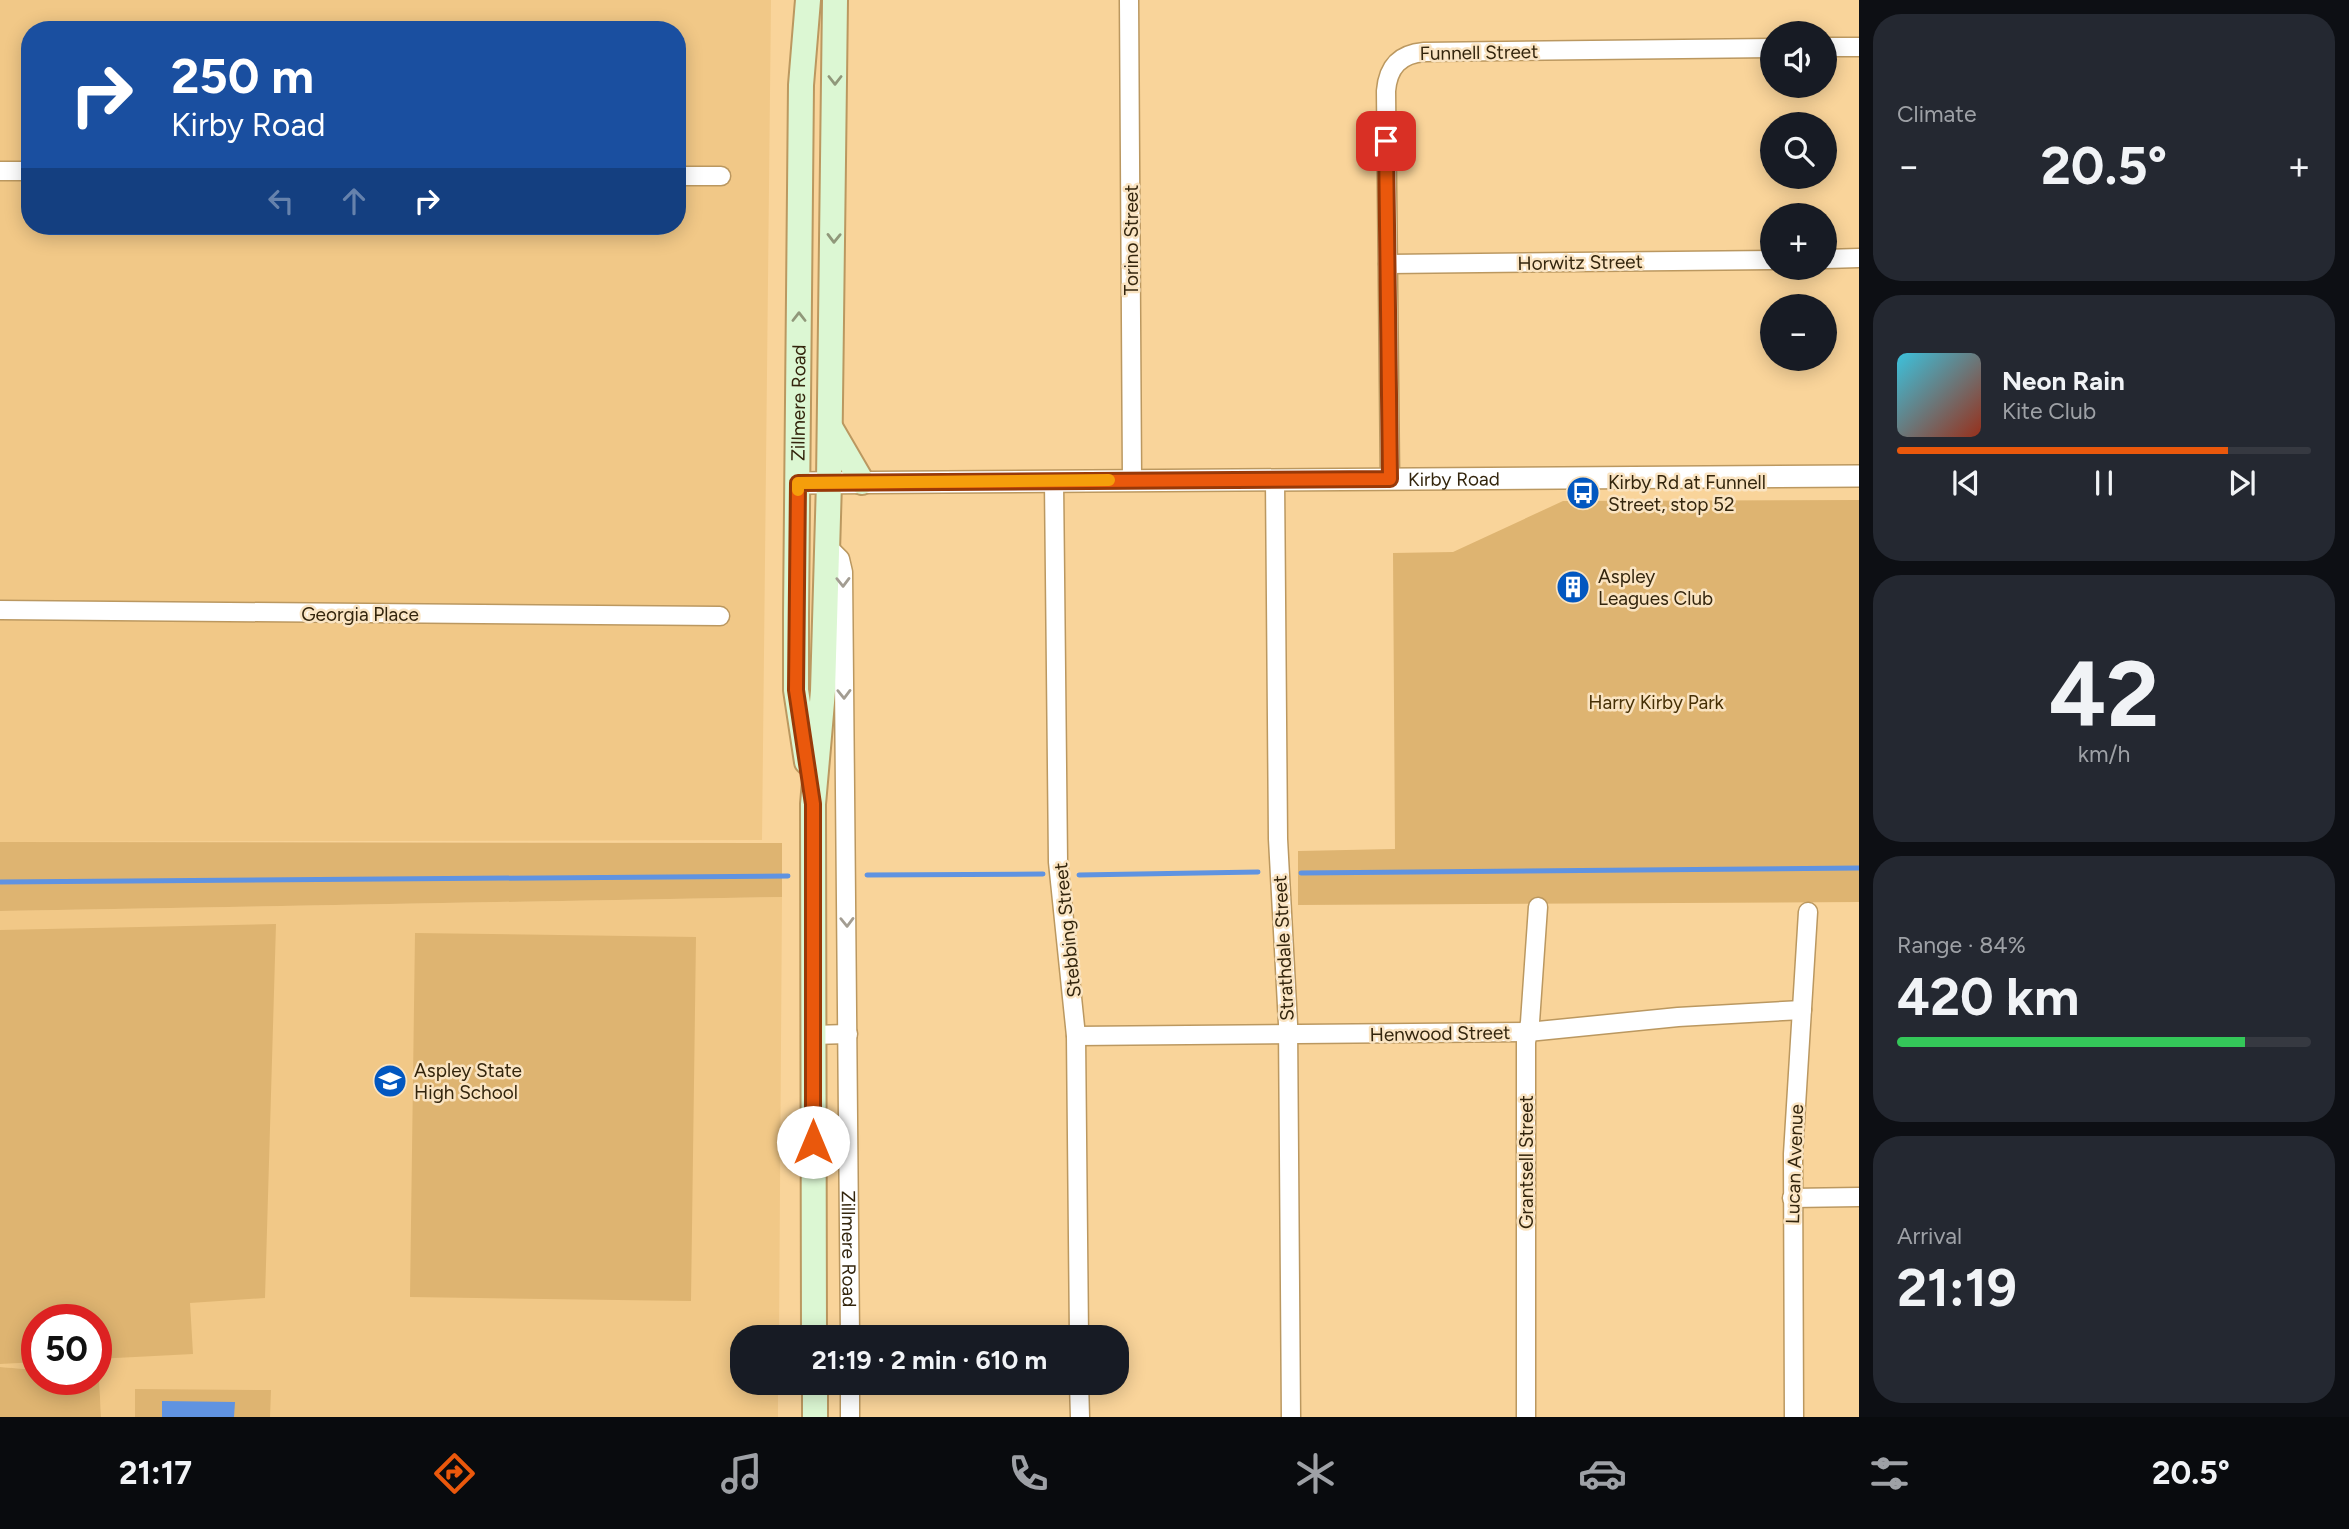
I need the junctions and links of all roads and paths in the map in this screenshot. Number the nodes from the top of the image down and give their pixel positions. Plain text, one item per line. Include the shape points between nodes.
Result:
1 (808, 0) edge
2 (835, 0) edge
3 (1129, 0) edge
4 (1837, 47) edge
5 (1859, 47) edge
6 (1760, 48) edge
7 (0, 171) edge
8 (21, 171) edge
9 (686, 176) edge
10 (721, 176) dead end
11 (1859, 258) edge
12 (1837, 259) edge
13 (1760, 260) edge
14 (1388, 264) junction
15 (829, 426) junction
16 (1859, 476) edge
17 (1132, 479) junction
18 (1275, 479) junction
19 (1390, 479) junction
20 (1055, 481) junction
21 (829, 482) junction
22 (862, 482) junction
23 (798, 483) junction
24 (825, 545) junction
25 (0, 610) edge
26 (720, 616) dead end
27 (813, 804) junction
28 (1538, 907) dead end
29 (1808, 912) dead end
30 (1802, 1010) junction
31 (1528, 1032) junction
32 (848, 1034) junction
33 (1288, 1034) junction
34 (812, 1035) junction
35 (1076, 1036) junction
36 (1859, 1197) edge
37 (1792, 1198) junction
38 (814, 1325) edge
39 (849, 1325) edge
40 (1079, 1325) edge
41 (815, 1395) edge
42 (850, 1395) edge
43 (1079, 1395) edge
44 (815, 1417) edge
45 (850, 1417) edge
46 (1080, 1417) edge
47 (1291, 1417) edge
48 (1526, 1417) edge
49 (1794, 1417) edge

23 -> 1 main road, Zillmere Road via 801,85
2 -> 15 main road, Zillmere Road
3 - 17 street, Torino Street
4 - 5 street
6 - 14 street, Funnell Street via 1407,55 1394,64 1387,80
7 - 8 street
9 - 10 street
11 - 12 street
13 - 14 street, Horwitz Street
14 - 19 street, Funnell Street
15 - 21 main road, Zillmere Road
15 - 22 main road
16 - 19 street, Kirby Road
17 - 18 street, Kirby Road
17 - 20 street, Kirby Road
18 - 19 street, Kirby Road
18 - 33 street, Strathdale Street via 1278,839
20 - 22 street, Kirby Road
20 - 35 street, Stebbing Street via 1058,873
21 - 22 street, Kirby Road
21 - 23 street, Kirby Road
21 - 24 main road, Zillmere Road
23 - 27 main road, Zillmere Road via 796,690
24 - 27 main road, Zillmere Road via 823,691
24 -> 32 street, Zillmere Road via 840,559 843,572
25 - 26 street, Georgia Place
27 - 34 main road, Zillmere Road
28 - 31 street, Grantsell Street
29 - 30 street, Lucan Avenue
30 - 31 street, Henwood Street
30 - 37 street, Lucan Avenue
31 - 33 street, Henwood Street
31 - 48 street, Grantsell Street
32 - 34 street
32 - 39 street, Zillmere Road
33 - 35 street, Henwood Street
33 - 47 street, Strathdale Street
34 - 38 main road, Zillmere Road
35 - 40 street, Stebbing Street
36 - 37 street
37 - 49 street, Lucan Avenue
41 - 44 main road
42 - 45 street
43 - 46 street

